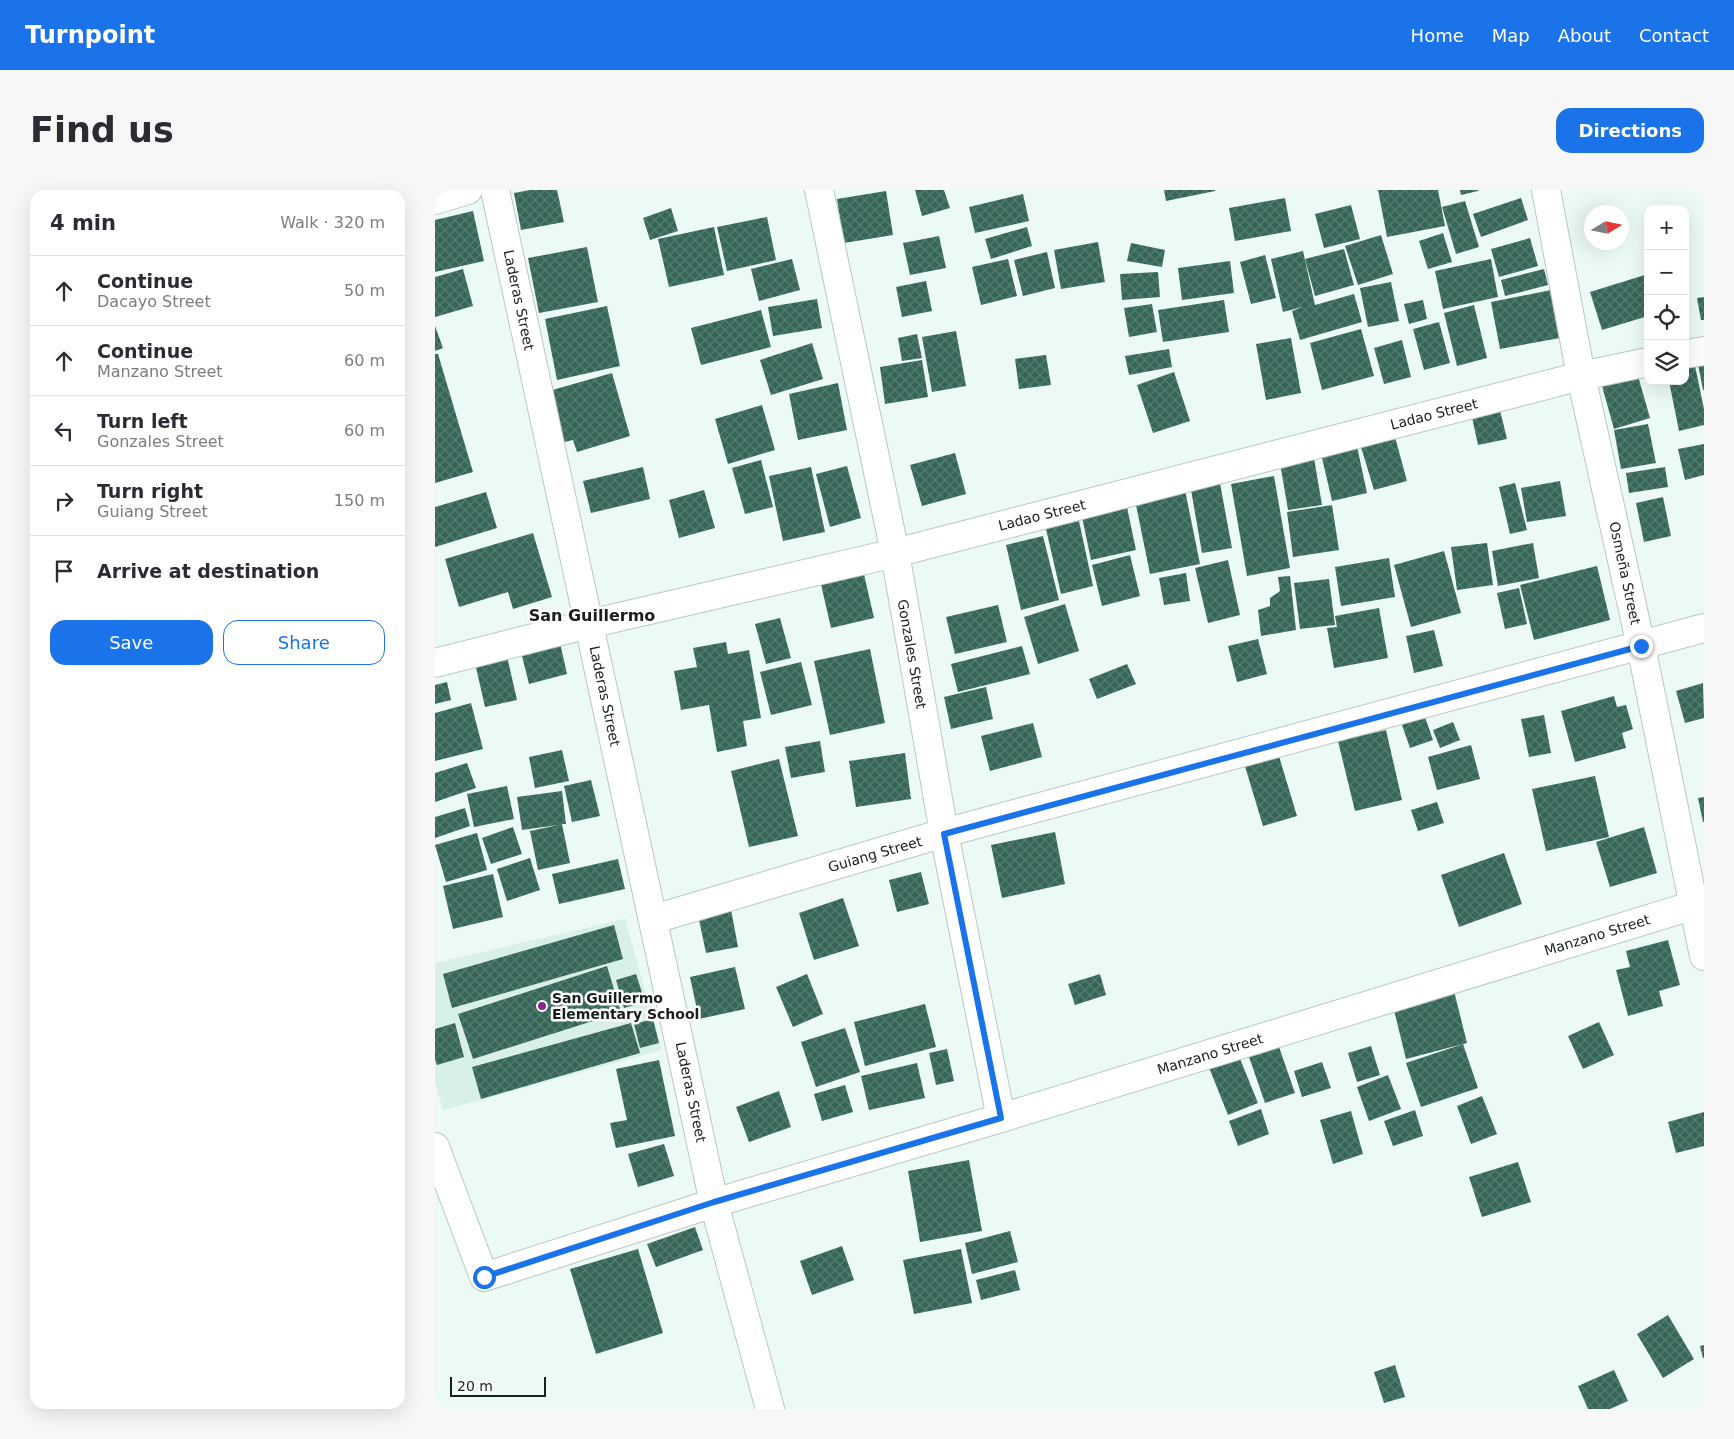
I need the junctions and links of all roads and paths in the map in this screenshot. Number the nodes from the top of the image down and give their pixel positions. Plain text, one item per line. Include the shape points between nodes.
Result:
1 (468, 190) edge
2 (495, 190) edge
3 (819, 190) edge
4 (1546, 190) edge
5 (435, 200) edge
6 (1704, 350) edge
7 (1689, 353) edge
8 (1644, 363) edge
9 (1581, 376) junction
10 (895, 553) junction
11 (589, 624) junction
12 (1704, 628) edge
13 (1641, 646) junction
14 (435, 663) edge
15 (944, 834) junction
16 (1699, 904) edge
17 (654, 919) junction
18 (1704, 956) edge
19 (1001, 1118) junction
20 (435, 1147) edge
21 (714, 1202) junction
22 (770, 1409) edge

1 - 5 street
2 - 11 street, Laderas Street
3 - 10 street, Gonzales Street
4 - 9 street, Osmeña Street
6 - 7 street
8 - 9 street, Ladao Street
9 - 10 street, Ladao Street
9 - 13 street, Osmeña Street
10 - 11 street, Ladao Street
10 - 15 street, Gonzales Street
11 - 14 street, Ladao Street
11 - 17 street, Laderas Street
12 - 13 street, Guiang Street
13 - 15 street, Guiang Street
13 - 16 street, Osmeña Street
15 - 17 street, Guiang Street
15 - 19 street, Gonzales Street
16 - 18 street, Osmeña Street
16 - 19 street, Manzano Street
17 - 21 street, Laderas Street
19 - 21 street, Manzano Street
20 - 21 street, Manzano Street via 484,1277
21 - 22 street, Laderas Street

